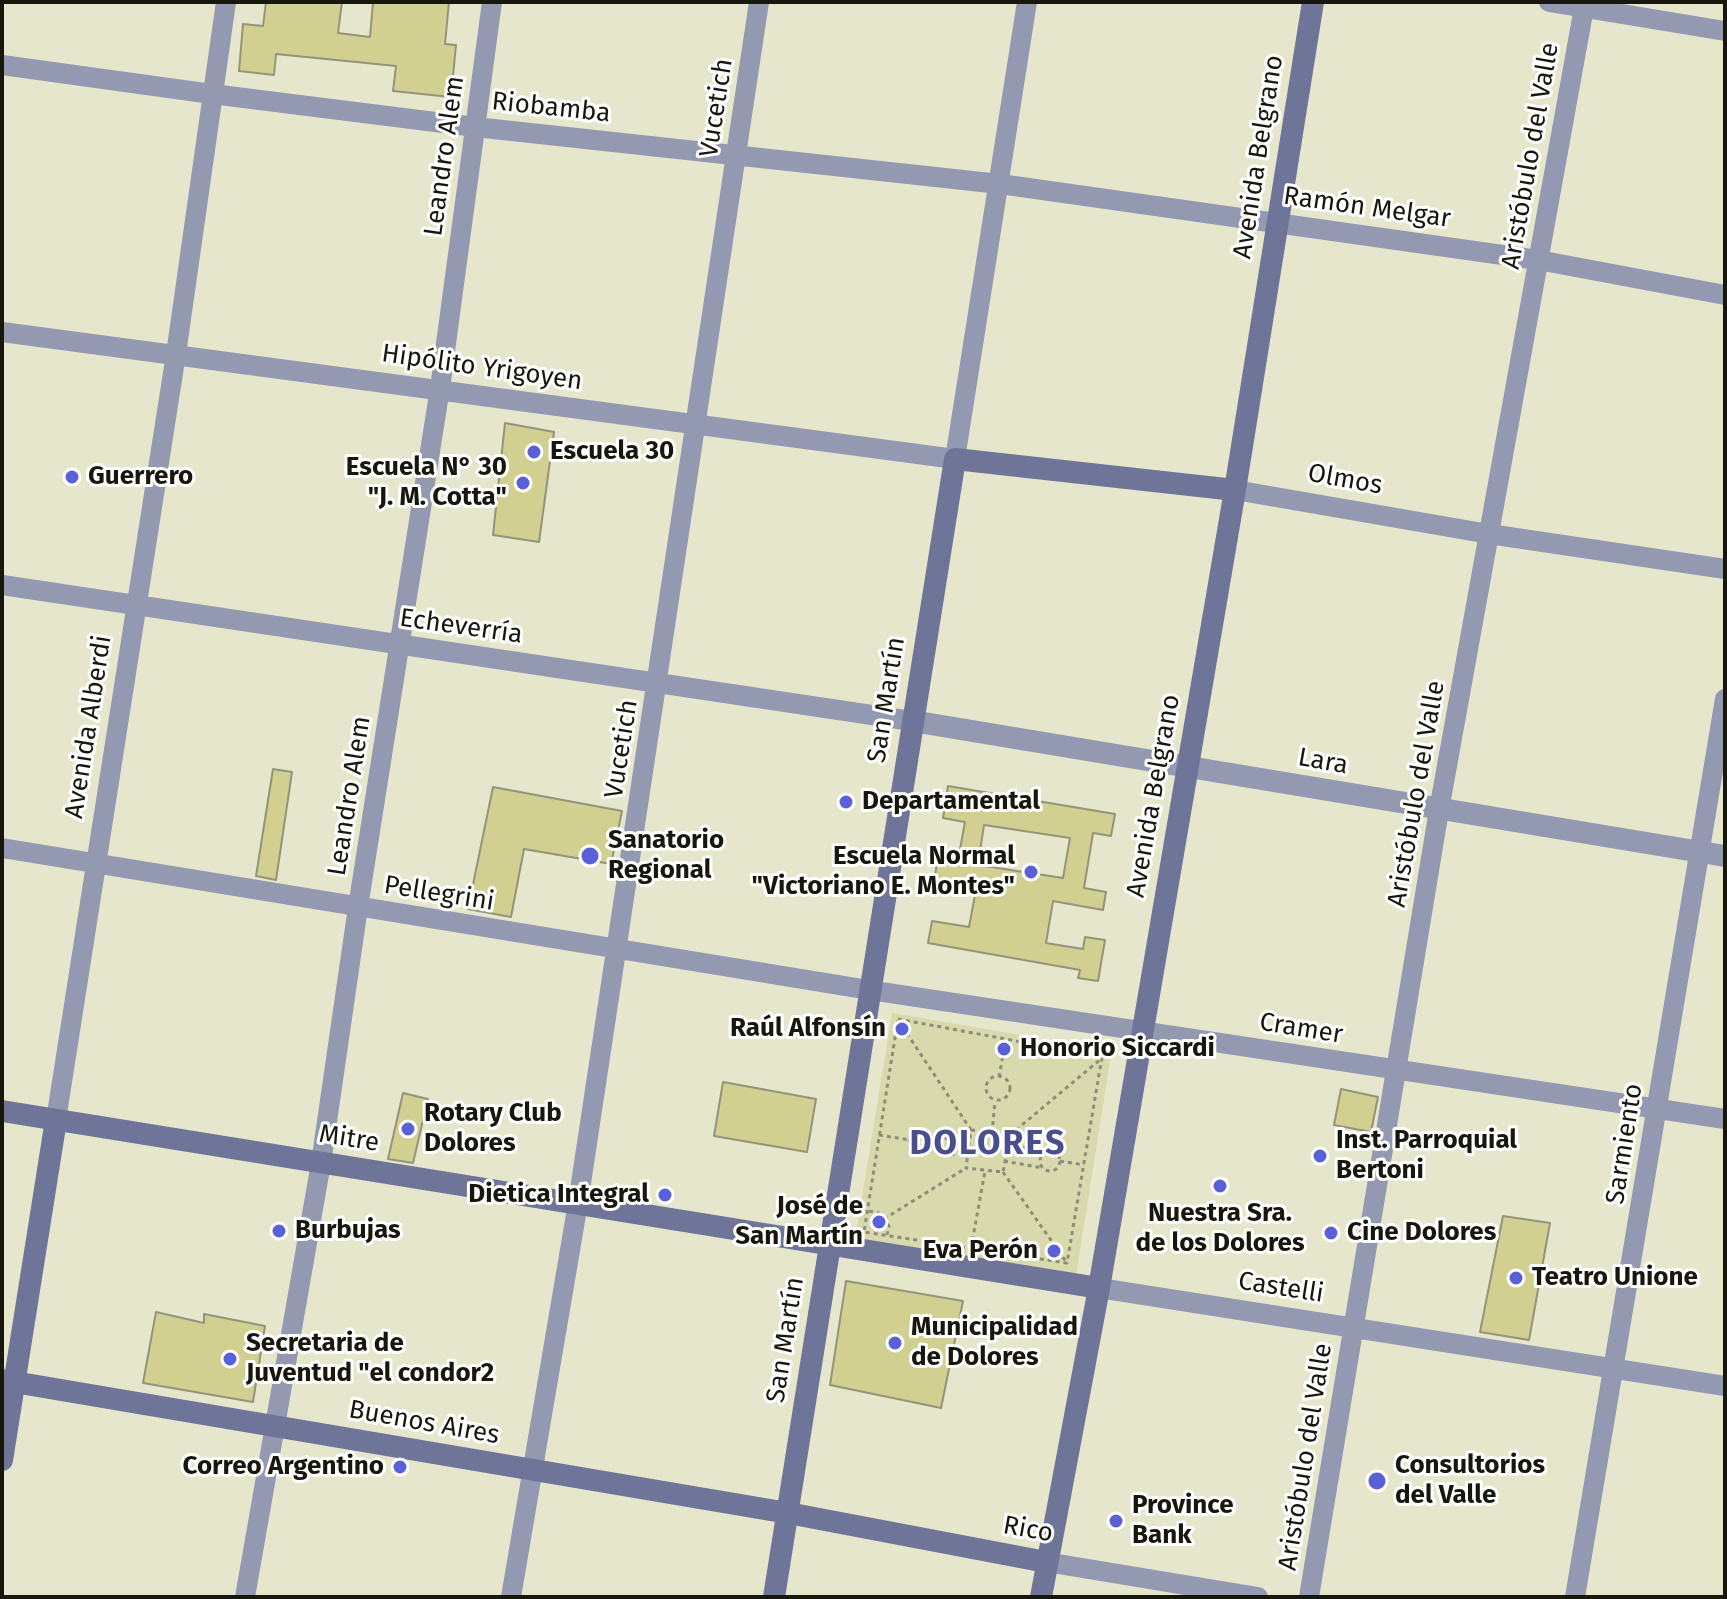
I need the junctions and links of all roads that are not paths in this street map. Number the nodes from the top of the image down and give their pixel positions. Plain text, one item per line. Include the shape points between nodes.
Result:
1 (226, 2) edge
2 (492, 2) edge
3 (759, 2) edge
4 (1027, 2) edge
5 (1313, 2) edge
6 (1549, 2) edge
7 (1584, 5) edge
8 (1725, 31) edge
9 (2, 65) edge
10 (212, 94) junction
11 (475, 127) junction
12 (736, 154) junction
13 (1000, 184) junction
14 (1277, 221) junction
15 (1538, 260) junction
16 (1725, 295) edge
17 (2, 332) edge
18 (176, 354) junction
19 (440, 388) junction
20 (694, 423) junction
21 (955, 459) junction
22 (1235, 490) junction
23 (1489, 534) junction
24 (1725, 569) edge
25 (2, 585) edge
26 (137, 605) junction
27 (401, 645) junction
28 (659, 681) junction
29 (1725, 699) edge
30 (912, 721) junction
31 (1187, 767) junction
32 (1439, 810) junction
33 (2, 848) edge
34 (1700, 852) junction
35 (1725, 856) edge
36 (96, 864) junction
37 (358, 907) junction
38 (616, 949) junction
39 (869, 990) junction
40 (1143, 1031) junction
41 (1397, 1069) junction
42 (1657, 1109) junction
43 (2, 1111) edge
44 (1725, 1119) edge
45 (56, 1120) junction
46 (321, 1163) junction
47 (578, 1203) junction
48 (829, 1246) junction
49 (1099, 1288) junction
50 (1354, 1328) junction
51 (1614, 1368) junction
52 (8, 1381) edge
53 (1725, 1386) edge
54 (274, 1424) junction
55 (2, 1460) edge
56 (534, 1472) junction
57 (788, 1513) junction
58 (1046, 1562) junction
59 (245, 1597) edge
60 (511, 1597) edge
61 (774, 1597) edge
62 (1041, 1597) edge
63 (1258, 1597) edge
64 (1309, 1597) edge
65 (1575, 1597) edge

1 - 10 street, Avenida Alberdi
2 - 11 street, Leandro Alem
3 - 12 street, Vucetich
4 - 13 street, San Martín
5 - 14 main road, Avenida Belgrano
6 - 7 street
7 - 8 street
7 - 15 street, Aristóbulo del Valle
9 - 10 street, Riobamba
10 - 11 street, Riobamba
10 - 18 street, Avenida Alberdi
11 - 12 street, Riobamba
11 - 19 street, Leandro Alem
12 - 13 street, Riobamba
12 - 20 street, Vucetich
13 - 14 street, Ramón Melgar
13 - 21 street, San Martín
14 - 15 street, Ramón Melgar
14 - 22 main road, Avenida Belgrano
15 - 16 street, Ramón Melgar
15 - 23 street, Aristóbulo del Valle
17 - 18 street, Hipólito Yrigoyen
18 - 19 street, Hipólito Yrigoyen
18 - 26 street, Avenida Alberdi
19 - 20 street, Hipólito Yrigoyen
19 - 27 street, Leandro Alem
20 - 21 street, Hipólito Yrigoyen
20 - 28 street, Vucetich
21 - 22 main road, Olmos
21 - 30 main road, San Martín
22 - 23 street, Olmos
22 - 31 main road, Avenida Belgrano
23 - 24 street, Olmos
23 - 32 street, Aristóbulo del Valle
25 - 26 street, Echeverría
26 - 27 street, Echeverría
26 - 36 street, Avenida Alberdi
27 - 28 street, Echeverría
27 - 37 street, Leandro Alem
28 - 30 street, Echeverría
28 - 38 street, Vucetich
29 - 34 street, Sarmiento
30 - 31 street, Lara
30 - 39 main road, San Martín
31 - 32 street, Lara
31 - 40 main road, Avenida Belgrano
32 - 34 street, Lara
32 - 41 street, Aristóbulo del Valle
33 - 36 street, Pellegrini
34 - 35 street, Lara
34 - 42 street, Sarmiento
36 - 37 street, Pellegrini
36 - 45 street, Avenida Alberdi
37 - 38 street, Pellegrini
37 - 46 street, Leandro Alem
38 - 39 street, Pellegrini
38 - 47 street, Vucetich
39 - 40 street, Cramer
39 - 48 main road, San Martín
40 - 41 street, Cramer
40 - 49 main road, Avenida Belgrano
41 - 42 street, Cramer
41 - 50 street, Aristóbulo del Valle
42 - 44 street, Cramer
42 - 51 street, Sarmiento
43 - 45 main road, Mitre
45 - 46 main road, Mitre
45 - 52 main road, Avenida Alberdi
46 - 47 main road, Mitre
46 - 54 street, Leandro Alem
47 - 48 main road, Mitre
47 - 56 street, Vucetich
48 - 49 main road, Castelli
48 - 57 main road, San Martín
49 - 50 street, Castelli
49 - 58 main road, Avenida Belgrano
50 - 51 street, Castelli
50 - 64 street, Aristóbulo del Valle
51 - 53 street, Castelli
51 - 65 street, Sarmiento
52 - 54 main road, Buenos Aires
52 - 55 main road, Avenida Alberdi
54 - 56 main road, Buenos Aires
54 - 59 street, Leandro Alem
56 - 57 main road, Buenos Aires
56 - 60 street, Vucetich
57 - 58 main road, Rico
57 - 61 main road, San Martín
58 - 62 main road, Avenida Belgrano
58 - 63 street, Rico

